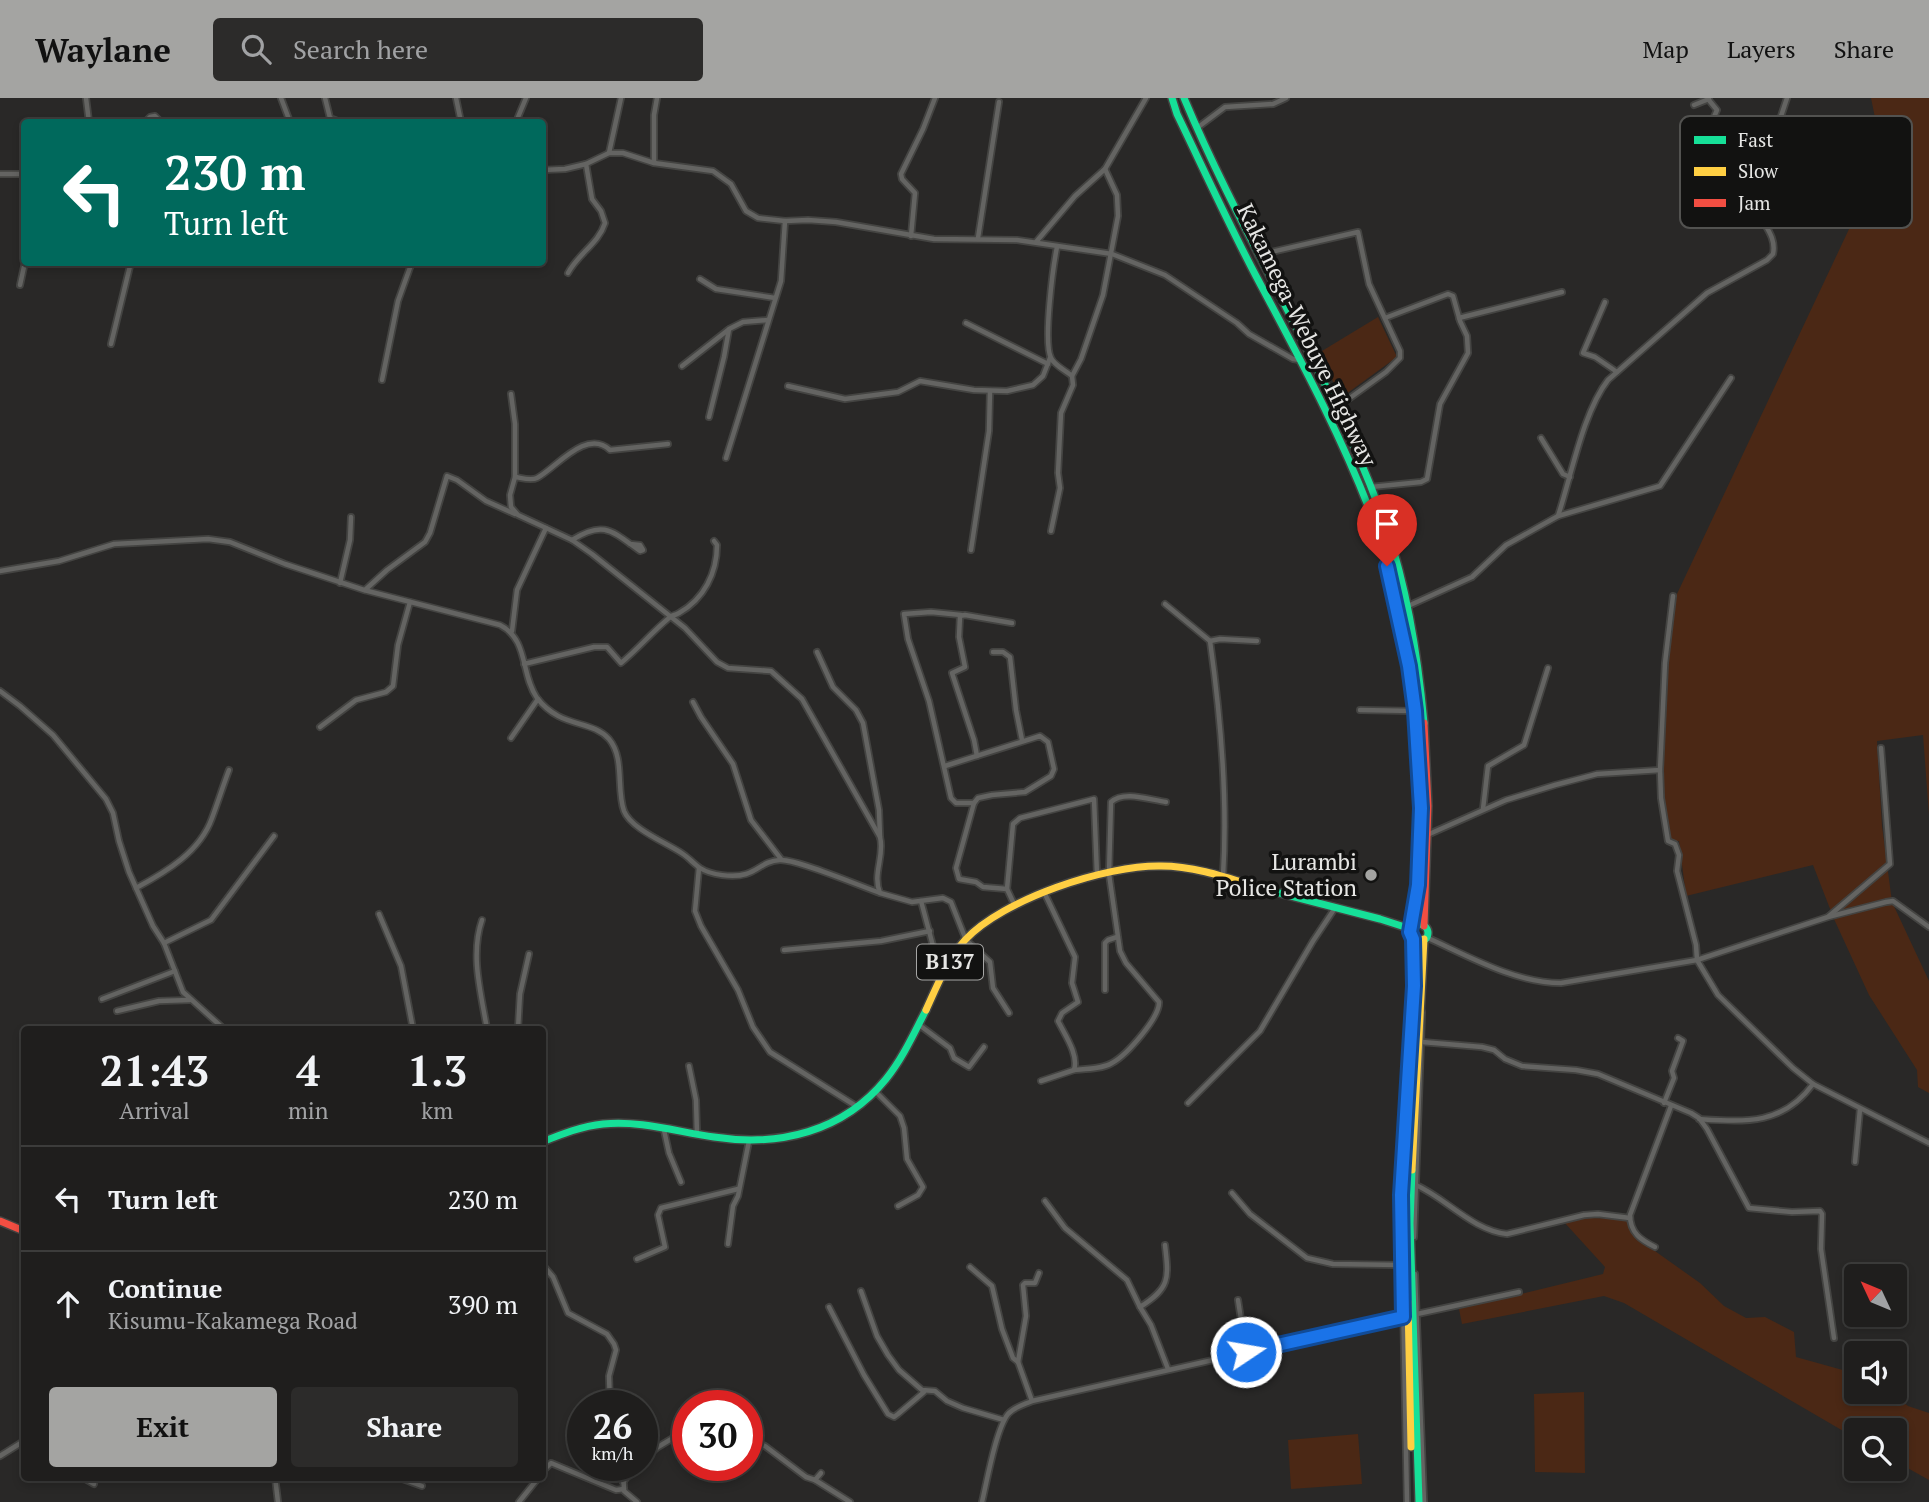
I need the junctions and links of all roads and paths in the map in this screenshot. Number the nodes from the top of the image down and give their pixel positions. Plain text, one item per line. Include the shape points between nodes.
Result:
1 (86, 98) edge
2 (281, 98) edge
3 (456, 98) edge
4 (526, 98) edge
5 (621, 98) edge
6 (657, 98) edge
7 (935, 98) edge
8 (1146, 98) edge
9 (1172, 98) edge
10 (1184, 98) edge
11 (1286, 98) edge
12 (1787, 98) edge
13 (327, 99) edge
14 (1709, 99) edge
15 (999, 102) dead end
16 (1694, 105) dead end
17 (1714, 116) edge
18 (1781, 116) edge
19 (89, 119) edge
20 (289, 119) edge
21 (332, 119) edge
22 (460, 119) edge
23 (517, 119) edge
24 (1196, 128) junction
25 (610, 153) junction
26 (654, 163) junction
27 (586, 164) junction
28 (1105, 169) junction
29 (546, 171) edge
30 (0, 174) edge
31 (21, 174) edge
32 (785, 221) junction
33 (1767, 228) edge
34 (911, 236) junction
35 (978, 238) junction
36 (1035, 242) junction
37 (1057, 247) junction
38 (1112, 254) junction
39 (1258, 255) junction
40 (24, 266) edge
41 (130, 266) edge
42 (411, 266) edge
43 (568, 273) dead end
44 (700, 279) dead end
45 (20, 285) dead end
46 (1562, 292) dead end
47 (775, 298) junction
48 (1605, 302) dead end
49 (1385, 317) junction
50 (1459, 318) junction
51 (768, 320) junction
52 (966, 323) dead end
53 (729, 329) junction
54 (111, 344) dead end
55 (1050, 357) junction
56 (1301, 360) junction
57 (1048, 364) junction
58 (682, 366) dead end
59 (1617, 372) junction
60 (1072, 376) junction
61 (1731, 378) dead end
62 (382, 380) dead end
63 (788, 386) dead end
64 (989, 391) junction
65 (511, 394) dead end
66 (1335, 409) junction
67 (709, 417) dead end
68 (1541, 439) dead end
69 (668, 444) dead end
70 (726, 458) dead end
71 (515, 477) junction
72 (1570, 477) junction
73 (1370, 487) junction
74 (518, 515) junction
75 (1558, 516) junction
76 (351, 517) dead end
77 (546, 528) junction
78 (1051, 531) dead end
79 (572, 540) junction
80 (714, 541) dead end
81 (630, 544) dead end
82 (971, 550) dead end
83 (0, 571) edge
84 (341, 583) junction
85 (364, 590) junction
86 (1673, 596) dead end
87 (410, 602) junction
88 (1165, 604) dead end
89 (1406, 607) junction
90 (961, 615) junction
91 (670, 617) junction
92 (1012, 624) dead end
93 (512, 631) junction
94 (1210, 641) junction
95 (1257, 641) dead end
96 (817, 652) dead end
97 (993, 652) dead end
98 (524, 664) junction
99 (1548, 668) dead end
100 (0, 691) edge
101 (538, 699) junction
102 (693, 702) dead end
103 (1360, 710) dead end
104 (1415, 711) junction
105 (320, 727) dead end
106 (511, 738) dead end
107 (1022, 740) junction
108 (1881, 748) dead end
109 (977, 756) junction
110 (945, 766) junction
111 (1660, 770) junction
112 (229, 771) dead end
113 (1166, 802) dead end
114 (974, 803) junction
115 (1483, 810) junction
116 (274, 835) dead end
117 (1426, 835) junction
118 (880, 837) junction
119 (781, 859) junction
120 (699, 868) junction
121 (1109, 874) junction
122 (1097, 877) junction
123 (1223, 877) junction
124 (136, 888) junction
125 (1007, 889) junction
126 (880, 893) junction
127 (1045, 894) junction
128 (922, 901) junction
129 (1015, 906) junction
130 (1335, 908) junction
131 (379, 914) dead end
132 (1828, 917) junction
133 (482, 920) dead end
134 (1424, 926) junction
135 (1929, 927) edge
136 (1412, 928) junction
137 (930, 931) junction
138 (1117, 937) junction
139 (1425, 938) junction
140 (1413, 939) junction
141 (966, 940) junction
142 (164, 943) junction
143 (784, 950) dead end
144 (529, 954) dead end
145 (1697, 960) junction
146 (175, 971) junction
147 (942, 977) junction
148 (1105, 990) dead end
149 (1420, 993) junction
150 (102, 999) dead end
151 (191, 1000) junction
152 (117, 1011) dead end
153 (1009, 1013) dead end
154 (918, 1023) junction
155 (221, 1026) edge
156 (412, 1026) edge
157 (487, 1026) edge
158 (518, 1026) edge
159 (1678, 1038) dead end
160 (1422, 1042) junction
161 (1411, 1044) junction
162 (984, 1047) dead end
163 (689, 1066) dead end
164 (1074, 1070) junction
165 (1041, 1081) dead end
166 (1813, 1084) junction
167 (875, 1091) junction
168 (1188, 1103) dead end
169 (1664, 1103) junction
170 (856, 1106) junction
171 (1671, 1106) junction
172 (1860, 1109) junction
173 (1699, 1118) junction
174 (664, 1130) junction
175 (697, 1135) junction
176 (546, 1140) edge
177 (748, 1141) junction
178 (1929, 1143) edge
179 (1855, 1161) dead end
180 (681, 1182) dead end
181 (1416, 1185) junction
182 (738, 1189) junction
183 (1231, 1193) dead end
184 (1045, 1201) dead end
185 (898, 1206) dead end
186 (1630, 1218) junction
187 (0, 1221) edge
188 (21, 1230) edge
189 (728, 1244) dead end
190 (1165, 1245) dead end
191 (1655, 1247) dead end
192 (638, 1259) dead end
193 (1401, 1265) junction
194 (970, 1268) dead end
195 (546, 1269) edge
196 (1039, 1273) dead end
197 (861, 1291) dead end
198 (1519, 1292) dead end
199 (1238, 1300) dead end
200 (829, 1307) dead end
201 (1140, 1307) junction
202 (1417, 1314) junction
203 (1403, 1317) junction
204 (1834, 1338) dead end
205 (1246, 1352) junction
206 (1018, 1362) junction
207 (1168, 1369) junction
208 (609, 1390) edge
209 (924, 1392) junction
210 (1032, 1401) junction
211 (1004, 1420) junction
212 (21, 1443) edge
213 (763, 1445) edge
214 (0, 1456) edge
215 (546, 1468) edge
216 (821, 1473) dead end
217 (814, 1480) junction
218 (89, 1481) edge
219 (275, 1481) edge
220 (408, 1481) edge
221 (536, 1481) edge
222 (623, 1481) edge
223 (626, 1481) edge
224 (94, 1484) dead end
225 (623, 1485) junction
226 (422, 1486) dead end
227 (278, 1502) edge
228 (519, 1502) edge
229 (637, 1502) edge
230 (850, 1502) edge
231 (982, 1502) edge
232 (1407, 1502) edge
233 (1413, 1502) edge
234 (1419, 1502) edge
235 (1424, 1502) edge

1 - 19 street
2 - 20 street
3 - 22 street
4 - 23 street
5 - 25 street
6 - 26 street
7 - 34 street via 901,172 915,192
8 - 28 street
9 - 56 main road, Kakamega-Webuye Highway
10 - 24 main road, Kakamega-Webuye Highway
11 - 24 street via 1270,104 1225,107
12 - 18 street
13 - 21 street
14 - 16 street
14 - 17 street via 1717,110
15 - 35 street
24 - 39 main road, Kakamega-Webuye Highway
25 - 26 street
25 - 27 street
26 - 32 street via 713,171 731,184 750,215
27 - 29 street
27 - 43 street via 592,198 605,223
28 - 36 street via 1075,195
28 - 38 street via 1118,201
30 - 31 street
32 - 34 street via 836,222
32 - 47 street via 781,281
33 - 59 street via 1773,238 1773,254 1767,260 1707,293
34 - 35 street
35 - 36 street
36 - 37 street
37 - 38 street
37 - 55 street via 1051,285
38 - 56 street via 1165,275 1249,334
38 - 60 street via 1103,295
39 - 49 street via 1358,232 1369,284
39 - 66 main road, Kakamega-Webuye Highway
40 - 45 street
41 - 54 street
42 - 62 street via 398,301
44 - 47 street via 716,289
46 - 50 street
47 - 51 street
48 - 59 street via 1583,353
49 - 50 street via 1448,294 1453,296
49 - 66 street via 1400,351 1398,362
50 - 73 street via 1467,336 1467,358 1440,404 1427,479
51 - 53 street via 743,322
51 - 70 street
52 - 57 street
53 - 58 street
53 - 67 street
55 - 57 street
55 - 60 street
56 - 104 main road, Kakamega-Webuye Highway via 1375,526 1399,619
57 - 64 street via 1033,385
59 - 72 street via 1596,398
60 - 78 street via 1073,385 1061,413 1059,488
61 - 75 street via 1660,486
63 - 64 street via 845,398 898,392 920,382
64 - 82 street via 989,431
65 - 71 street
66 - 73 main road, Kakamega-Webuye Highway
68 - 72 street via 1563,474
69 - 71 street via 610,450 587,445 537,478
71 - 74 street via 510,495 511,507
72 - 75 street
73 - 89 main road, Kakamega-Webuye Highway via 1393,549
74 - 77 street
74 - 85 street via 448,475 425,542
75 - 89 street via 1506,545 1472,577
76 - 84 street
77 - 79 street
77 - 93 street via 517,590
79 - 81 street via 597,528
79 - 91 street
80 - 91 street via 716,567 706,588
83 - 84 street via 59,561 114,544 208,539 230,542
84 - 85 street
85 - 87 street
86 - 111 street
87 - 93 street
87 - 105 street via 393,686 356,700
88 - 94 street
89 - 117 main road, Kakamega-Webuye Highway via 1422,689
90 - 92 street
90 - 109 street via 959,637 965,667 952,673
90 - 110 street via 904,614
91 - 98 street via 621,663 607,647 594,646
91 - 118 street via 717,662 728,668 771,671 802,699
93 - 98 street
94 - 95 street
94 - 123 street via 1224,776
96 - 118 street via 833,687 863,723
97 - 107 street via 1010,657
98 - 101 street
99 - 115 street via 1524,745 1488,766
100 - 124 street via 53,736 106,799
101 - 106 street
101 - 120 street via 562,719 606,736 616,752 628,818
102 - 119 street via 733,764 751,820
103 - 104 street
104 - 136 main road, Kakamega-Webuye Highway via 1421,808
107 - 109 street
107 - 114 street via 1046,738 1052,774 1025,792 978,798
108 - 132 street via 1889,864
109 - 110 street
110 - 114 street via 953,801
111 - 115 street via 1597,774
111 - 145 street via 1664,824 1668,841 1675,844 1679,855 1677,871
112 - 124 street via 212,819 197,842 168,871
113 - 121 street via 1129,796 1111,802
114 - 125 street via 958,879
115 - 117 street
116 - 142 street via 211,920
117 - 134 main road, Kakamega-Webuye Highway
118 - 126 street
119 - 120 street via 738,876
119 - 126 street
120 - 170 street via 695,911 761,1042
121 - 122 main road, B137
121 - 123 main road, B137 via 1158,866
121 - 138 street
122 - 125 street via 1095,800 1091,798 1015,820
122 - 127 main road, B137
123 - 130 main road, B137
124 - 142 street
125 - 129 street
126 - 128 street
127 - 129 main road, B137
127 - 164 street via 1075,957 1072,983 1078,1002 1058,1021
128 - 137 street
128 - 141 street via 943,898 951,902
129 - 141 main road, B137 via 984,923
130 - 136 main road, B137
130 - 168 street via 1260,1031
131 - 156 street via 401,966
132 - 135 street via 1893,901
132 - 145 street
133 - 157 street via 476,960
134 - 136 main road
134 - 139 main road
136 - 140 main road
137 - 143 street via 881,941
137 - 147 street
138 - 148 street via 1105,943
138 - 164 street via 1126,963 1160,1006 1115,1062
139 - 140 main road via 1420,942
139 - 145 street via 1545,983 1584,981
139 - 149 main road
140 - 161 main road
141 - 147 main road, B137
141 - 153 street via 990,962 993,988
142 - 146 street
144 - 158 street
145 - 166 street via 1718,995
146 - 150 street
146 - 151 street
147 - 154 main road, B137
149 - 160 street
149 - 234 main road via 1410,1223
151 - 152 street via 159,1001
151 - 155 street
154 - 162 street via 969,1067
154 - 167 main road, B137
159 - 169 street via 1682,1041
160 - 169 street via 1494,1049 1522,1066 1598,1074
160 - 181 street
161 - 193 street via 1403,1138
161 - 233 main road via 1406,1247
163 - 175 street
164 - 165 street
166 - 172 street
166 - 173 street via 1785,1112 1749,1120
167 - 170 main road, B137
167 - 185 street via 900,1116 907,1159 923,1187
169 - 171 street
170 - 177 main road, B137 via 814,1130
171 - 173 street
171 - 186 street
172 - 178 street
172 - 179 street
173 - 204 street via 1749,1209 1822,1214 1821,1249
174 - 175 main road, B137
174 - 176 main road, B137 via 598,1124
174 - 180 street
175 - 177 main road, B137
177 - 182 street
181 - 186 street via 1496,1233 1598,1214
181 - 202 street
182 - 189 street
182 - 192 street via 661,1208 658,1215 664,1247
183 - 193 street via 1250,1214 1307,1258 1333,1264
184 - 201 street via 1065,1228 1127,1280
186 - 191 street via 1634,1232
187 - 188 main road
190 - 201 street via 1165,1285
193 - 203 street
194 - 206 street via 992,1286 1002,1329
195 - 208 street via 568,1313 607,1334 614,1344
196 - 206 street via 1035,1283 1023,1285 1026,1316
197 - 209 street via 888,1355
198 - 202 street
199 - 205 street
200 - 209 street via 891,1416
201 - 207 street
202 - 235 street
203 - 205 street
203 - 232 street
205 - 207 street
206 - 210 street
207 - 210 street
209 - 211 street via 935,1391 954,1405
210 - 211 street via 1015,1408
211 - 231 street
212 - 214 street
213 - 217 street
215 - 225 street via 551,1463 616,1490
216 - 217 street
217 - 230 street
218 - 224 street
219 - 227 street
220 - 226 street
221 - 228 street
222 - 225 street
223 - 225 street
225 - 229 street

